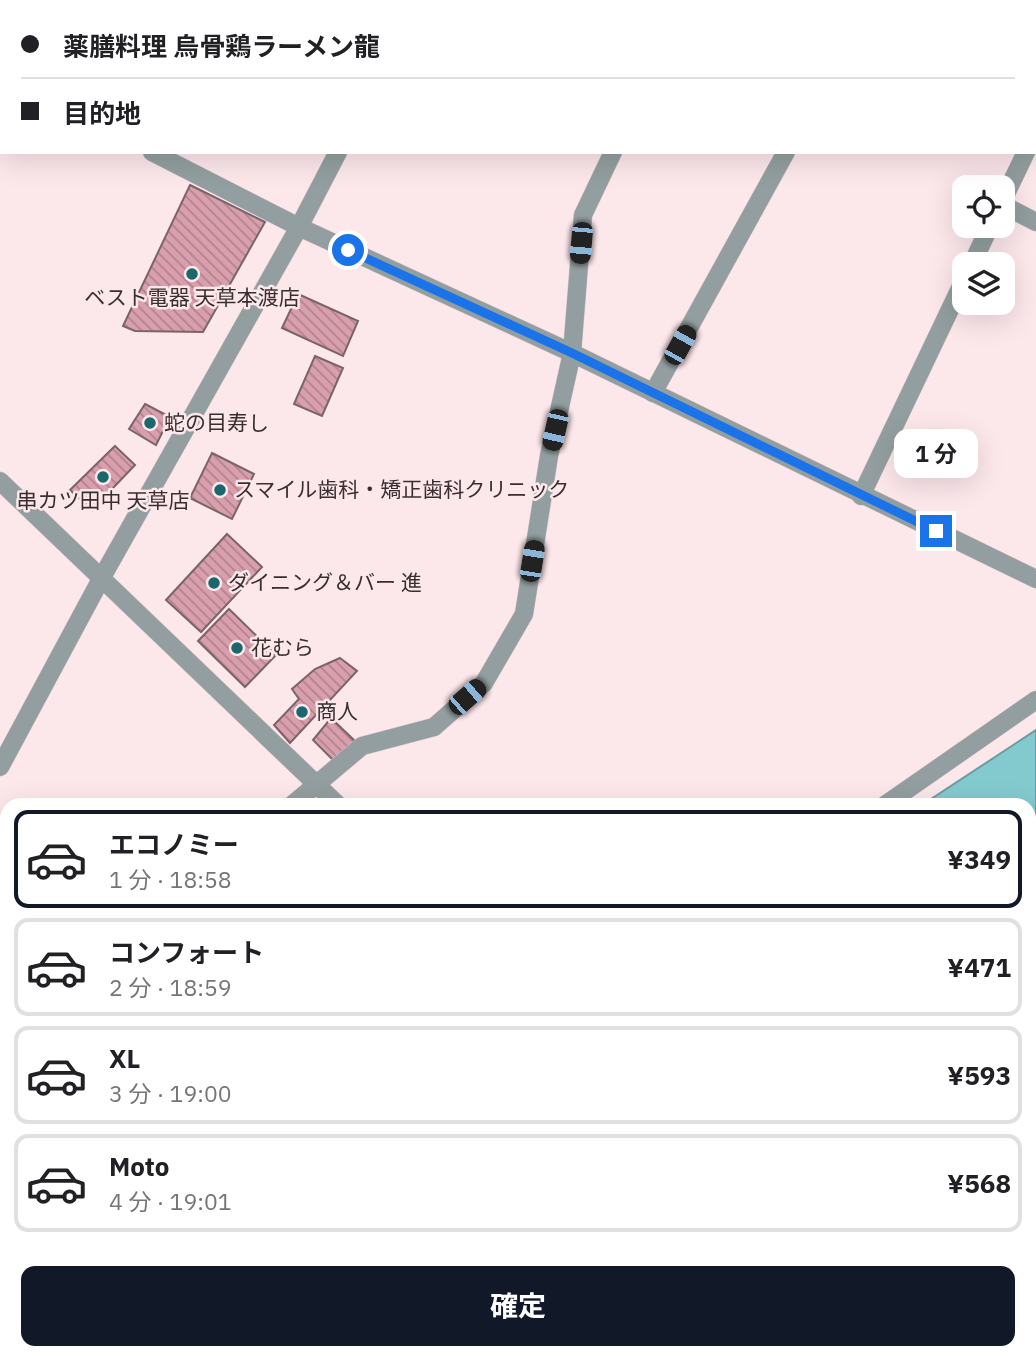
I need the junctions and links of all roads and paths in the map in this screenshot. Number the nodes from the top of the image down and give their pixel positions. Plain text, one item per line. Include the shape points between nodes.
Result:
1 (156, 154) edge
2 (337, 154) edge
3 (612, 154) edge
4 (785, 154) edge
5 (1025, 154) edge
6 (1015, 176) edge
7 (1015, 209) edge
8 (1036, 222) edge
9 (299, 227) junction
10 (952, 305) edge
11 (572, 353) junction
12 (653, 393) junction
13 (0, 481) edge
14 (861, 495) junction
15 (102, 579) junction
16 (1036, 579) edge
17 (1036, 700) edge
18 (0, 767) edge
19 (316, 783) junction
20 (300, 798) edge
21 (331, 798) edge
22 (895, 798) edge

1 - 9 street
2 - 9 street
3 - 11 street via 583,215
4 - 12 street
5 - 6 street
7 - 8 street
9 - 11 street
9 - 15 street
10 - 14 street
11 - 12 street
11 - 19 street via 549,456 524,614 484,683 434,727 362,746
12 - 14 street
13 - 15 street
14 - 16 street
15 - 18 street
15 - 19 street
17 - 22 street
19 - 20 street
19 - 21 street

